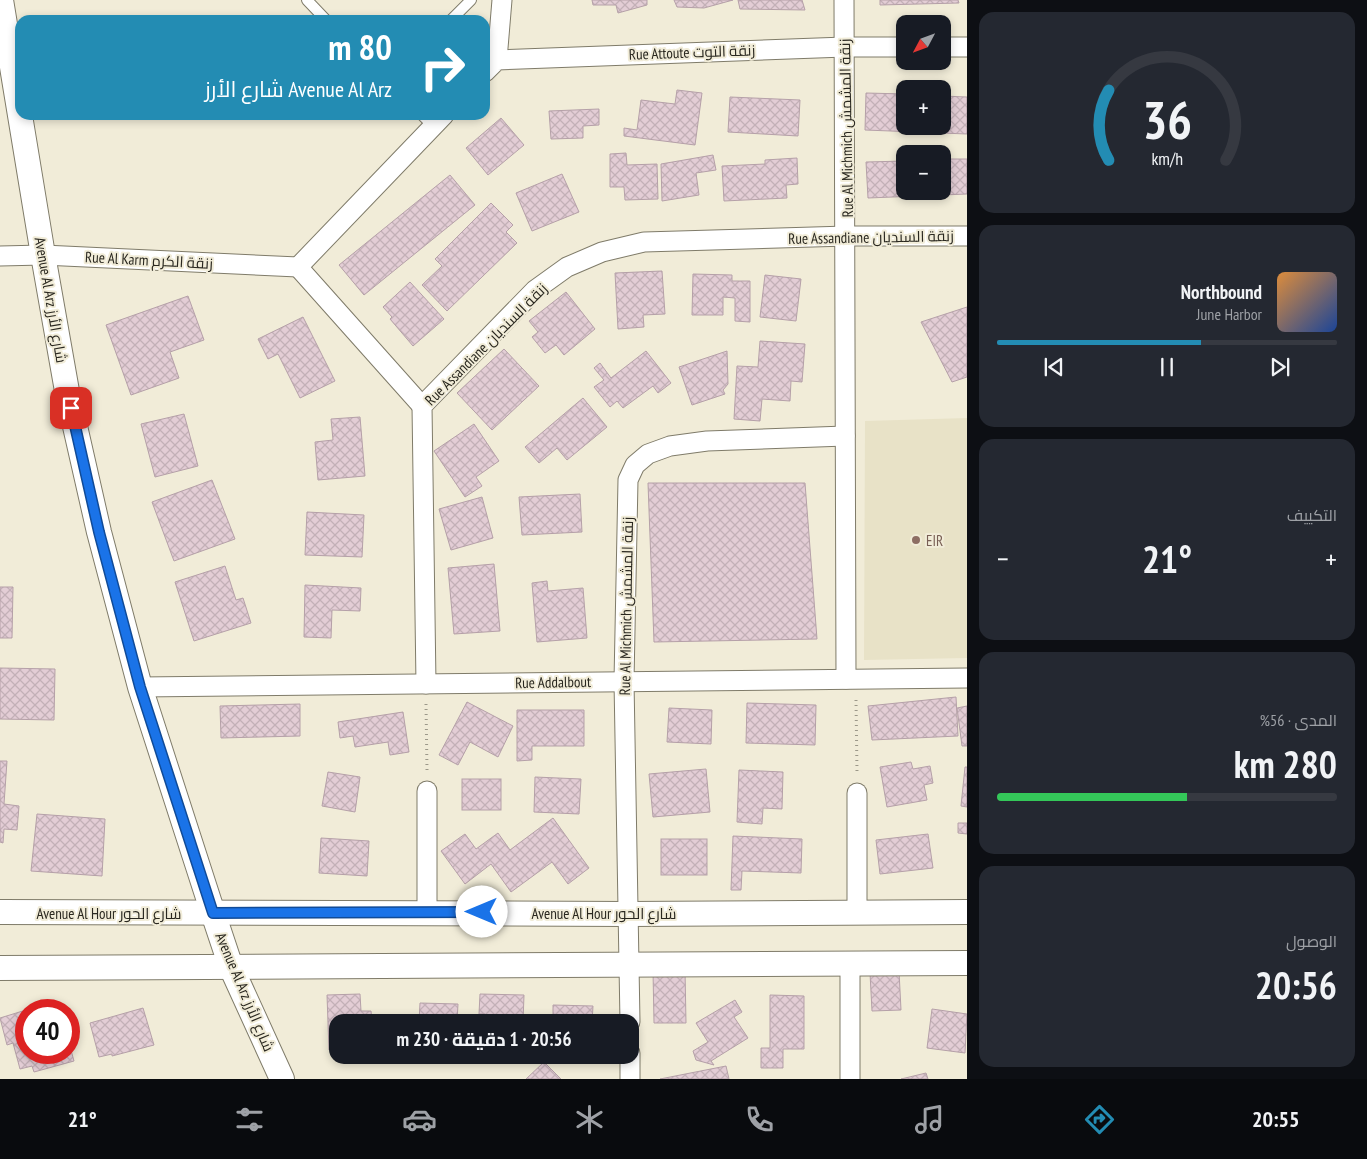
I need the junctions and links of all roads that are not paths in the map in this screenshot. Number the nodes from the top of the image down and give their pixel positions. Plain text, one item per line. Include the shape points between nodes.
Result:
1 (1, 0) edge
2 (307, 0) edge
3 (471, 0) edge
4 (502, 0) edge
5 (844, 0) edge
6 (321, 15) edge
7 (456, 15) edge
8 (951, 46) edge
9 (967, 46) edge
10 (845, 47) junction
11 (896, 47) edge
12 (491, 66) edge
13 (15, 85) edge
14 (21, 120) edge
15 (432, 120) edge
16 (847, 236) junction
17 (967, 236) edge
18 (43, 255) junction
19 (0, 256) edge
20 (298, 268) junction
21 (422, 406) junction
22 (846, 436) junction
23 (967, 678) edge
24 (851, 679) junction
25 (624, 681) junction
26 (426, 684) junction
27 (140, 687) junction
28 (428, 791) road end
29 (856, 793) road end
30 (0, 912) edge
31 (427, 912) junction
32 (967, 912) edge
33 (213, 913) junction
34 (857, 913) junction
35 (628, 914) junction
36 (967, 963) edge
37 (630, 965) junction
38 (850, 965) junction
39 (231, 967) junction
40 (0, 968) edge
41 (630, 1014) edge
42 (630, 1064) edge
43 (282, 1079) edge
44 (630, 1079) edge
45 (850, 1079) edge

1 - 13 street, Avenue Al Arz شارع الأرز
2 - 6 lane
3 - 7 lane
4 - 12 street
5 - 10 street, Rue Al Michmich زنقة المشمش
8 - 9 street
10 - 11 street, Rue Attoute زنقة التوت
10 - 12 street, Rue Attoute زنقة التوت
10 - 16 street, Rue Al Michmich زنقة المشمش
14 - 18 street, Avenue Al Arz شارع الأرز
15 - 20 street
16 - 17 street, Rue Assandiane زنقة السنديان
16 - 21 street, Rue Assandiane زنقة السنديان via 644,242 602,252 567,267 535,290
16 - 22 street, Rue Al Michmich زنقة المشمش
18 - 19 street, Rue Al Karm زنقة الكرم
18 - 20 street, Rue Al Karm زنقة الكرم
18 - 27 street, Avenue Al Arz شارع الأرز via 67,391 92,504
20 - 21 street
21 - 26 street, Rue Assandiane زنقة السنديان
22 - 24 street, Rue Al Michmich زنقة المشمش
22 - 25 street, Rue Al Michmich زنقة المشمش via 707,441 670,446 648,454 635,465 628,480
23 - 24 street, Rue Addalbout
24 - 25 street, Rue Addalbout
25 - 26 street, Rue Addalbout
25 - 35 street, Rue Al Michmich زنقة المشمش
26 - 27 street, Rue Addalbout
27 - 33 street, Avenue Al Arz شارع الأرز
28 - 31 street
29 - 34 street
30 - 33 street, Avenue Al Hour شارع الحور
31 - 33 street, Avenue Al Hour شارع الحور
31 - 35 street, Avenue Al Hour شارع الحور
32 - 34 street, Avenue Al Hour شارع الحور
33 - 39 street, Avenue Al Arz شارع الأرز
34 - 35 street, Avenue Al Hour شارع الحور
35 - 37 street, Rue Al Michmich زنقة المشمش
36 - 38 street
37 - 38 street
37 - 39 street
37 - 41 street, Rue Al Michmich زنقة المشمش
38 - 45 street
39 - 40 street
39 - 43 street, Avenue Al Arz شارع الأرز
42 - 44 street

